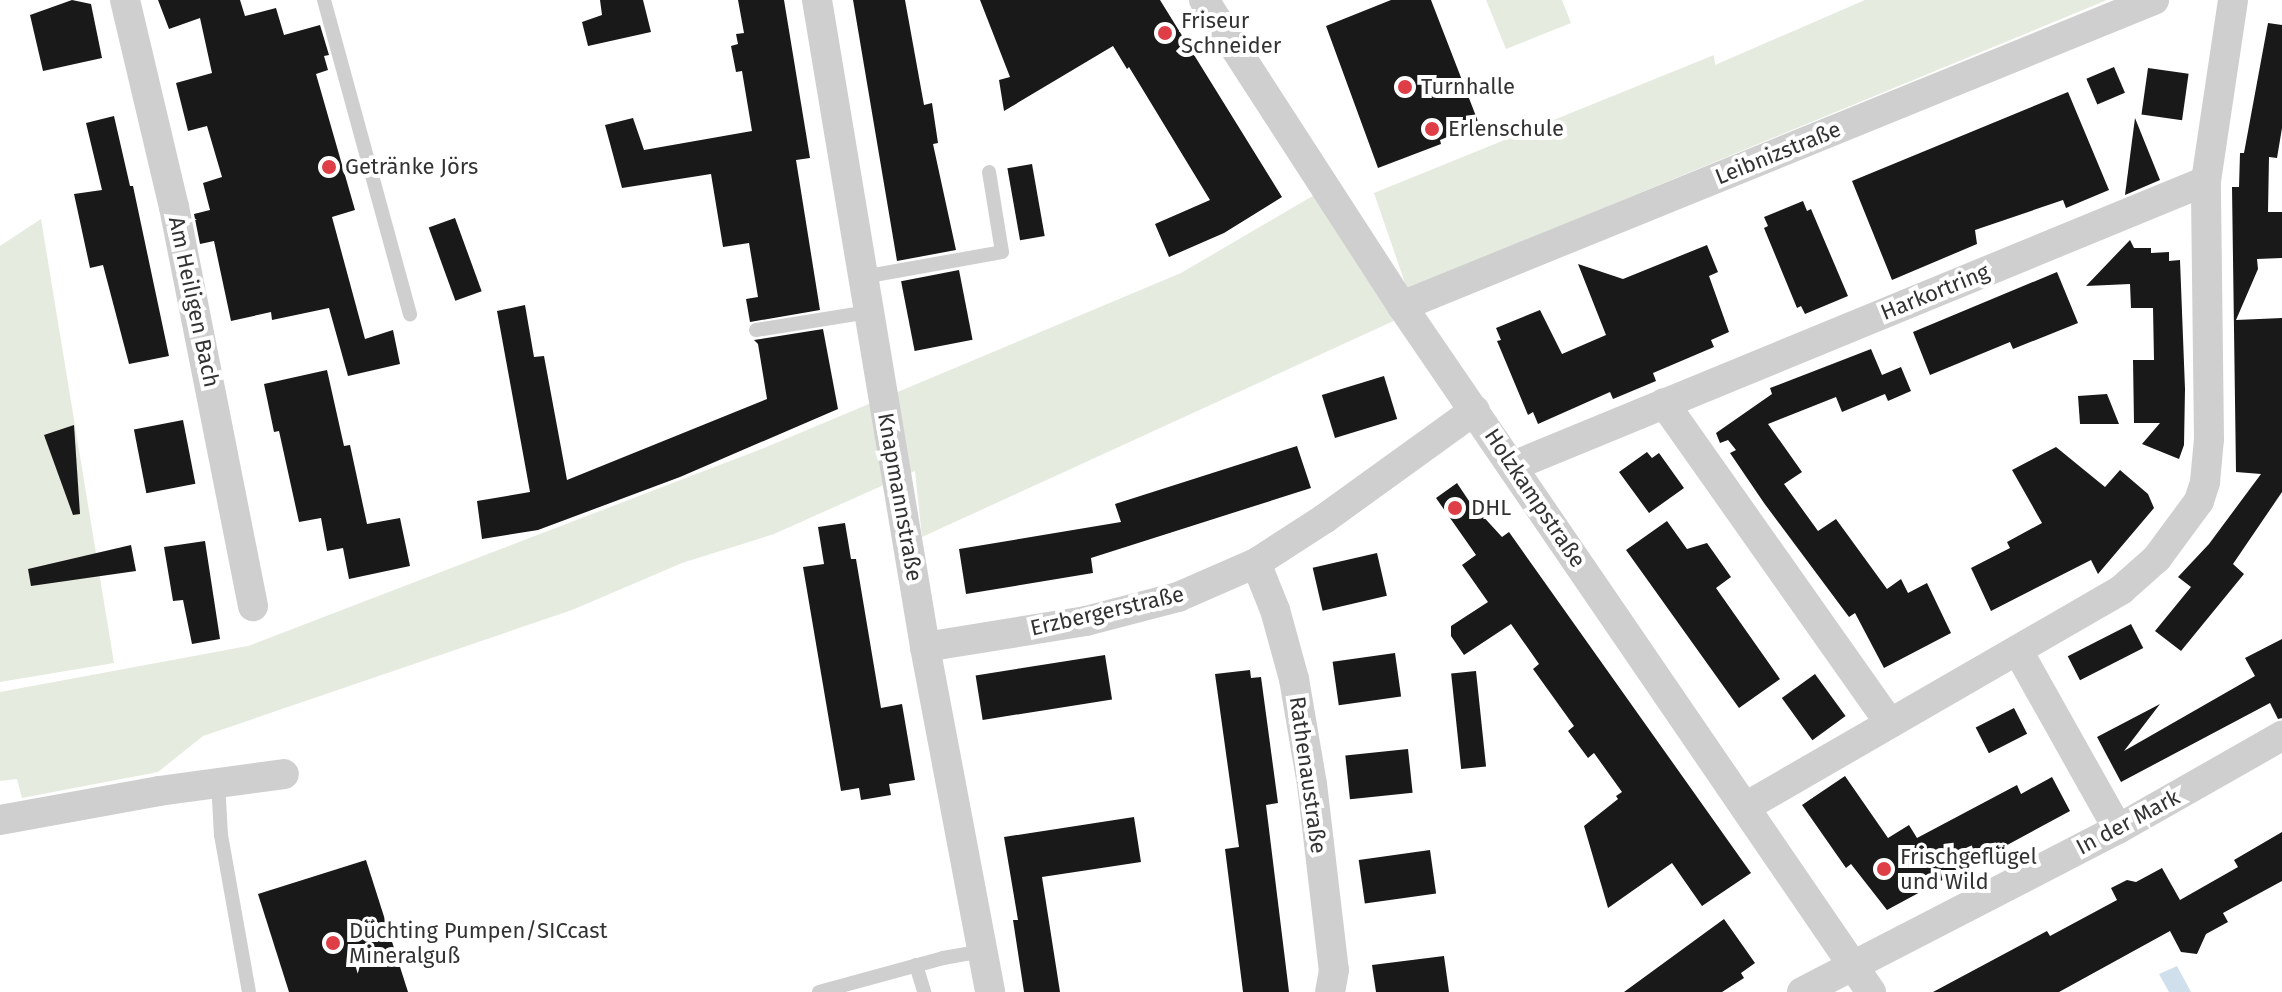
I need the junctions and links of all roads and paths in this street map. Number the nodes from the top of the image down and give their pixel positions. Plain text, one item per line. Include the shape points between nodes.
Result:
1 (125, 0) edge
2 (324, 0) edge
3 (817, 0) edge
4 (1204, 0) edge
5 (2154, 0) edge
6 (2233, 0) edge
7 (989, 172) dead end
8 (2206, 181) junction
9 (863, 277) junction
10 (1402, 306) junction
11 (869, 312) junction
12 (410, 314) dead end
13 (756, 330) dead end
14 (1664, 403) junction
15 (1475, 410) junction
16 (1513, 466) junction
17 (1256, 563) junction
18 (253, 606) dead end
19 (925, 647) junction
20 (2018, 651) junction
21 (1890, 723) junction
22 (2282, 736) edge
23 (284, 774) dead end
24 (218, 782) junction
25 (1747, 806) junction
26 (0, 820) edge
27 (2118, 829) junction
28 (982, 951) junction
29 (1854, 963) junction
30 (916, 965) junction
31 (249, 992) edge
32 (819, 992) edge
33 (924, 992) edge
34 (990, 992) edge
35 (1330, 992) edge
36 (1802, 992) edge
37 (1871, 992) edge

1 - 18 street, Am Heiligen Bach via 177,222
2 - 12 lane
3 - 9 street, Knapmannstraße
4 - 10 street, Holzkampstraße
5 - 10 street, Leibnizstraße
6 - 8 street
7 - 9 lane via 1002,252
8 - 14 street, Harkortring
8 - 20 street via 2209,439 2199,501 2157,558 2121,590
9 - 11 street, Knapmannstraße
10 - 15 street, Holzkampstraße
11 - 13 lane
11 - 19 street, Knapmannstraße
14 - 16 street, Harkortring
14 - 21 street
15 - 16 street, Holzkampstraße
15 - 17 street, Erzbergerstraße
16 - 25 street, Holzkampstraße
17 - 19 street, Erzbergerstraße via 1178,597 1101,617
17 - 35 street, Rathenaustraße via 1275,610 1299,707 1334,970
19 - 28 street, Knapmannstraße
20 - 21 street
20 - 27 street
21 - 25 street
22 - 27 street, In der Mark
23 - 24 street
24 - 26 street
24 - 31 lane via 221,835
25 - 29 street, Holzkampstraße
27 - 29 street, In der Mark
28 - 30 lane
28 - 34 street, Knapmannstraße
29 - 36 street, In der Mark
29 - 37 street, Holzkampstraße
30 - 32 lane
30 - 33 lane

